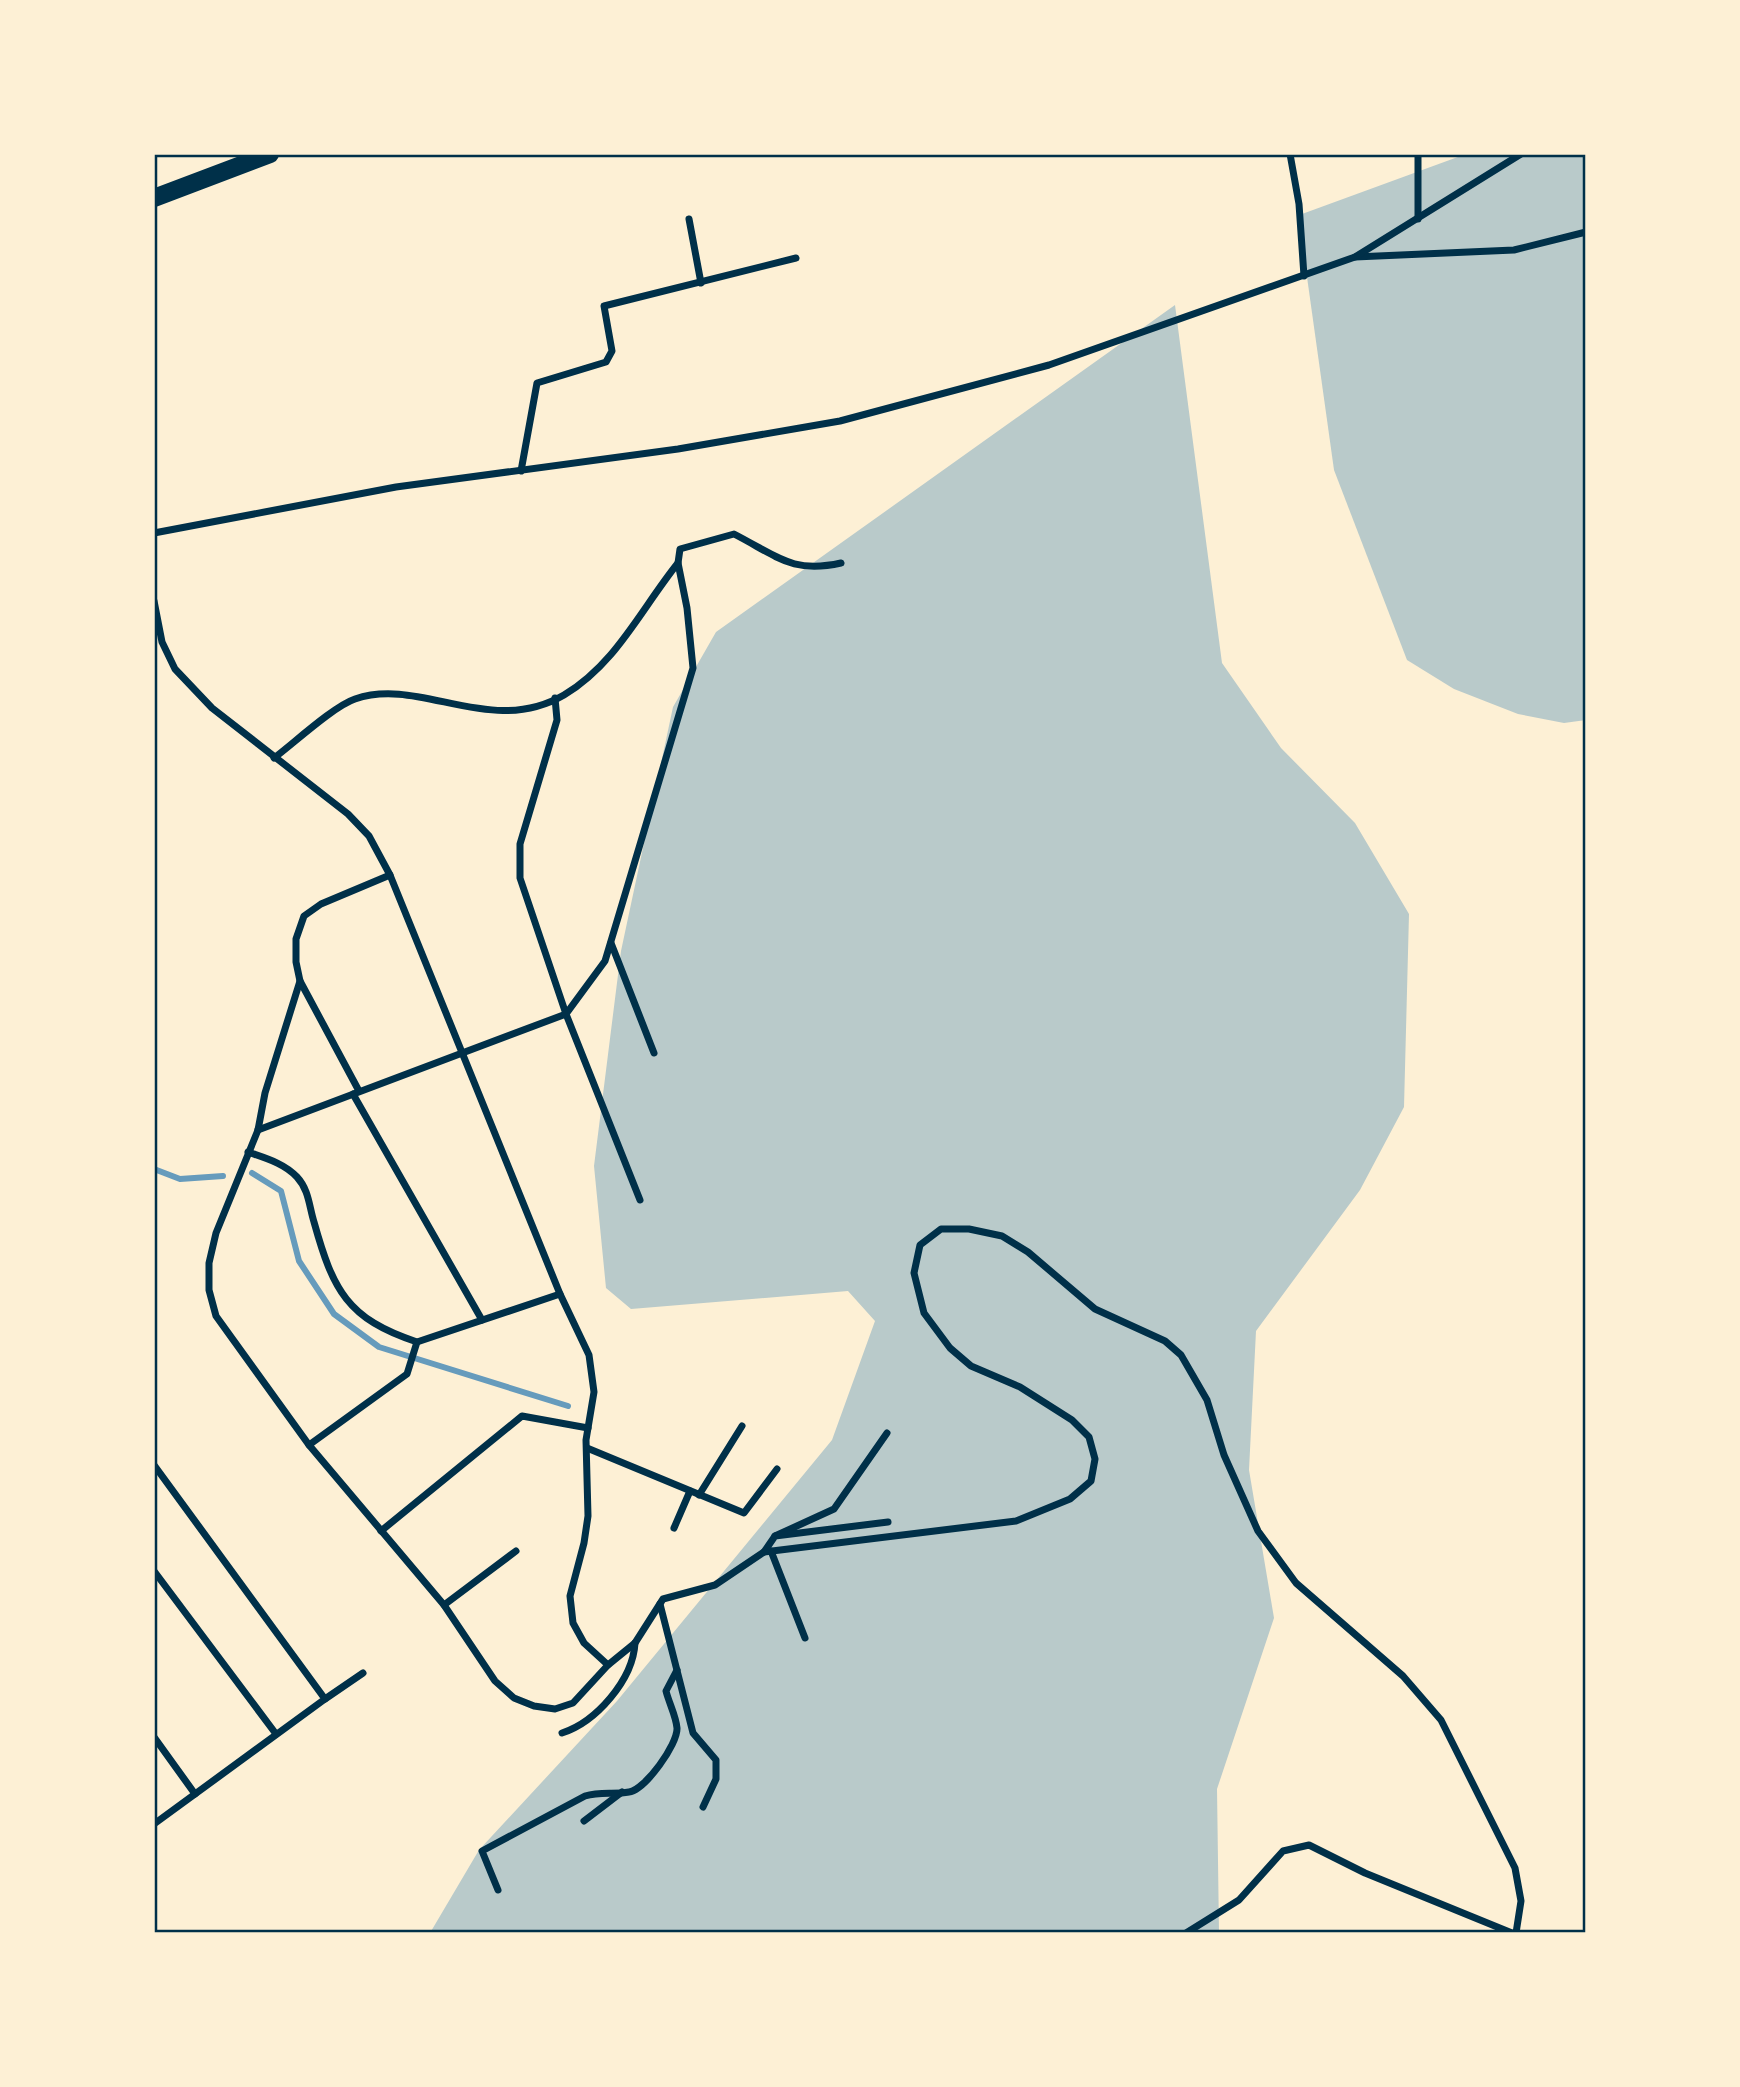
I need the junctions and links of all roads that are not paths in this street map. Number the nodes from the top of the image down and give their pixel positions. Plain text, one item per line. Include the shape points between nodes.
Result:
1 (270, 154) edge
2 (1290, 154) edge
3 (1418, 154) edge
4 (1521, 154) edge
5 (154, 198) edge
6 (689, 219) dead end
7 (1418, 219) junction
8 (1586, 232) edge
9 (1355, 257) junction
10 (796, 258) dead end
11 (1304, 276) junction
12 (701, 283) junction
13 (521, 471) junction
14 (154, 533) edge
15 (678, 563) junction
16 (841, 563) dead end
17 (154, 601) edge
18 (555, 698) junction
19 (274, 758) junction
20 (390, 875) junction
21 (611, 942) junction
22 (300, 981) junction
23 (566, 1014) junction
24 (654, 1053) dead end
25 (463, 1054) junction
26 (356, 1093) junction
27 (257, 1130) junction
28 (248, 1153) junction
29 (640, 1200) dead end
30 (560, 1294) junction
31 (482, 1321) junction
32 (416, 1344) junction
33 (742, 1426) dead end
34 (588, 1428) junction
35 (887, 1433) dead end
36 (309, 1445) junction
37 (587, 1448) junction
38 (154, 1465) edge
39 (777, 1469) dead end
40 (690, 1491) junction
41 (699, 1495) junction
42 (888, 1522) dead end
43 (674, 1528) dead end
44 (382, 1531) junction
45 (775, 1536) junction
46 (516, 1551) dead end
47 (768, 1552) junction
48 (154, 1571) edge
49 (660, 1604) junction
50 (444, 1605) junction
51 (805, 1638) dead end
52 (635, 1643) junction
53 (608, 1665) junction
54 (677, 1670) junction
55 (363, 1673) dead end
56 (325, 1699) junction
57 (562, 1733) dead end
58 (276, 1734) junction
59 (154, 1737) edge
60 (622, 1792) junction
61 (195, 1794) junction
62 (702, 1807) dead end
63 (584, 1821) dead end
64 (154, 1824) edge
65 (498, 1890) dead end
66 (1491, 1929) edge
67 (1186, 1933) edge
68 (1514, 1933) edge

1 - 5 highway
2 - 11 street
3 - 7 street
4 - 7 street
6 - 12 street
7 - 9 street
8 - 9 street via 1514,250
9 - 11 street
10 - 12 street
11 - 13 street via 1049,365 876,412 678,449
12 - 13 street via 604,306 612,351 606,362 537,383
13 - 14 street via 397,487
15 - 16 street via 680,549 734,534 799,567 816,569
15 - 18 street via 604,664
15 - 21 street via 688,608 693,668
17 - 19 street via 162,642 175,669 212,708
18 - 19 street via 522,709 483,710 392,694 353,699
18 - 23 street via 557,720 520,844 520,878
19 - 20 street via 348,814 369,836
20 - 22 street via 321,904 304,916 296,939
20 - 25 street
21 - 23 street via 605,961
21 - 24 street
22 - 26 street
22 - 27 street
23 - 25 street
23 - 29 street
25 - 26 street
25 - 30 street
26 - 27 street
26 - 31 street
27 - 28 street
28 - 32 street via 281,1164 297,1177 307,1193 329,1271 343,1296 376,1326
28 - 36 street via 216,1233 209,1290 216,1316
30 - 31 street
30 - 34 street via 589,1355 594,1392
31 - 32 street
32 - 36 street via 408,1371
33 - 41 street
34 - 37 street
34 - 44 street via 522,1416
35 - 45 street via 834,1509
36 - 44 street
37 - 40 street
37 - 53 street via 588,1516 569,1596 573,1623 584,1643
38 - 56 street
39 - 41 street via 744,1513
40 - 41 street
40 - 43 street
42 - 45 street
44 - 50 street
45 - 47 street
46 - 50 street
47 - 49 street via 715,1585 663,1599
47 - 51 street
47 - 68 street via 1016,1521 1070,1499 1091,1481 1094,1460 1089,1437 1072,1420 1020,1387 971,1366 950,1348 924,1313 914,1273 920,1245 941,1229 969,1229 1002,1237 1028,1252 1095,1309 1166,1341 1181,1354 1207,1400 1224,1455 1258,1531 1296,1583 1403,1676 1441,1720 1516,1868 1521,1901
48 - 58 street
49 - 52 street
49 - 54 street
50 - 53 street via 495,1681 514,1698 534,1706 555,1709 573,1703
52 - 53 street
52 - 57 street via 634,1660 614,1692 578,1728
54 - 60 street via 666,1691 677,1729 675,1739 643,1786
54 - 62 street via 693,1733 716,1760 716,1779
55 - 56 street
56 - 58 street
58 - 61 street
59 - 61 street
60 - 63 street
60 - 65 street via 585,1796 482,1851
61 - 64 street
66 - 67 street via 1309,1845 1283,1851 1240,1900
66 - 68 street

